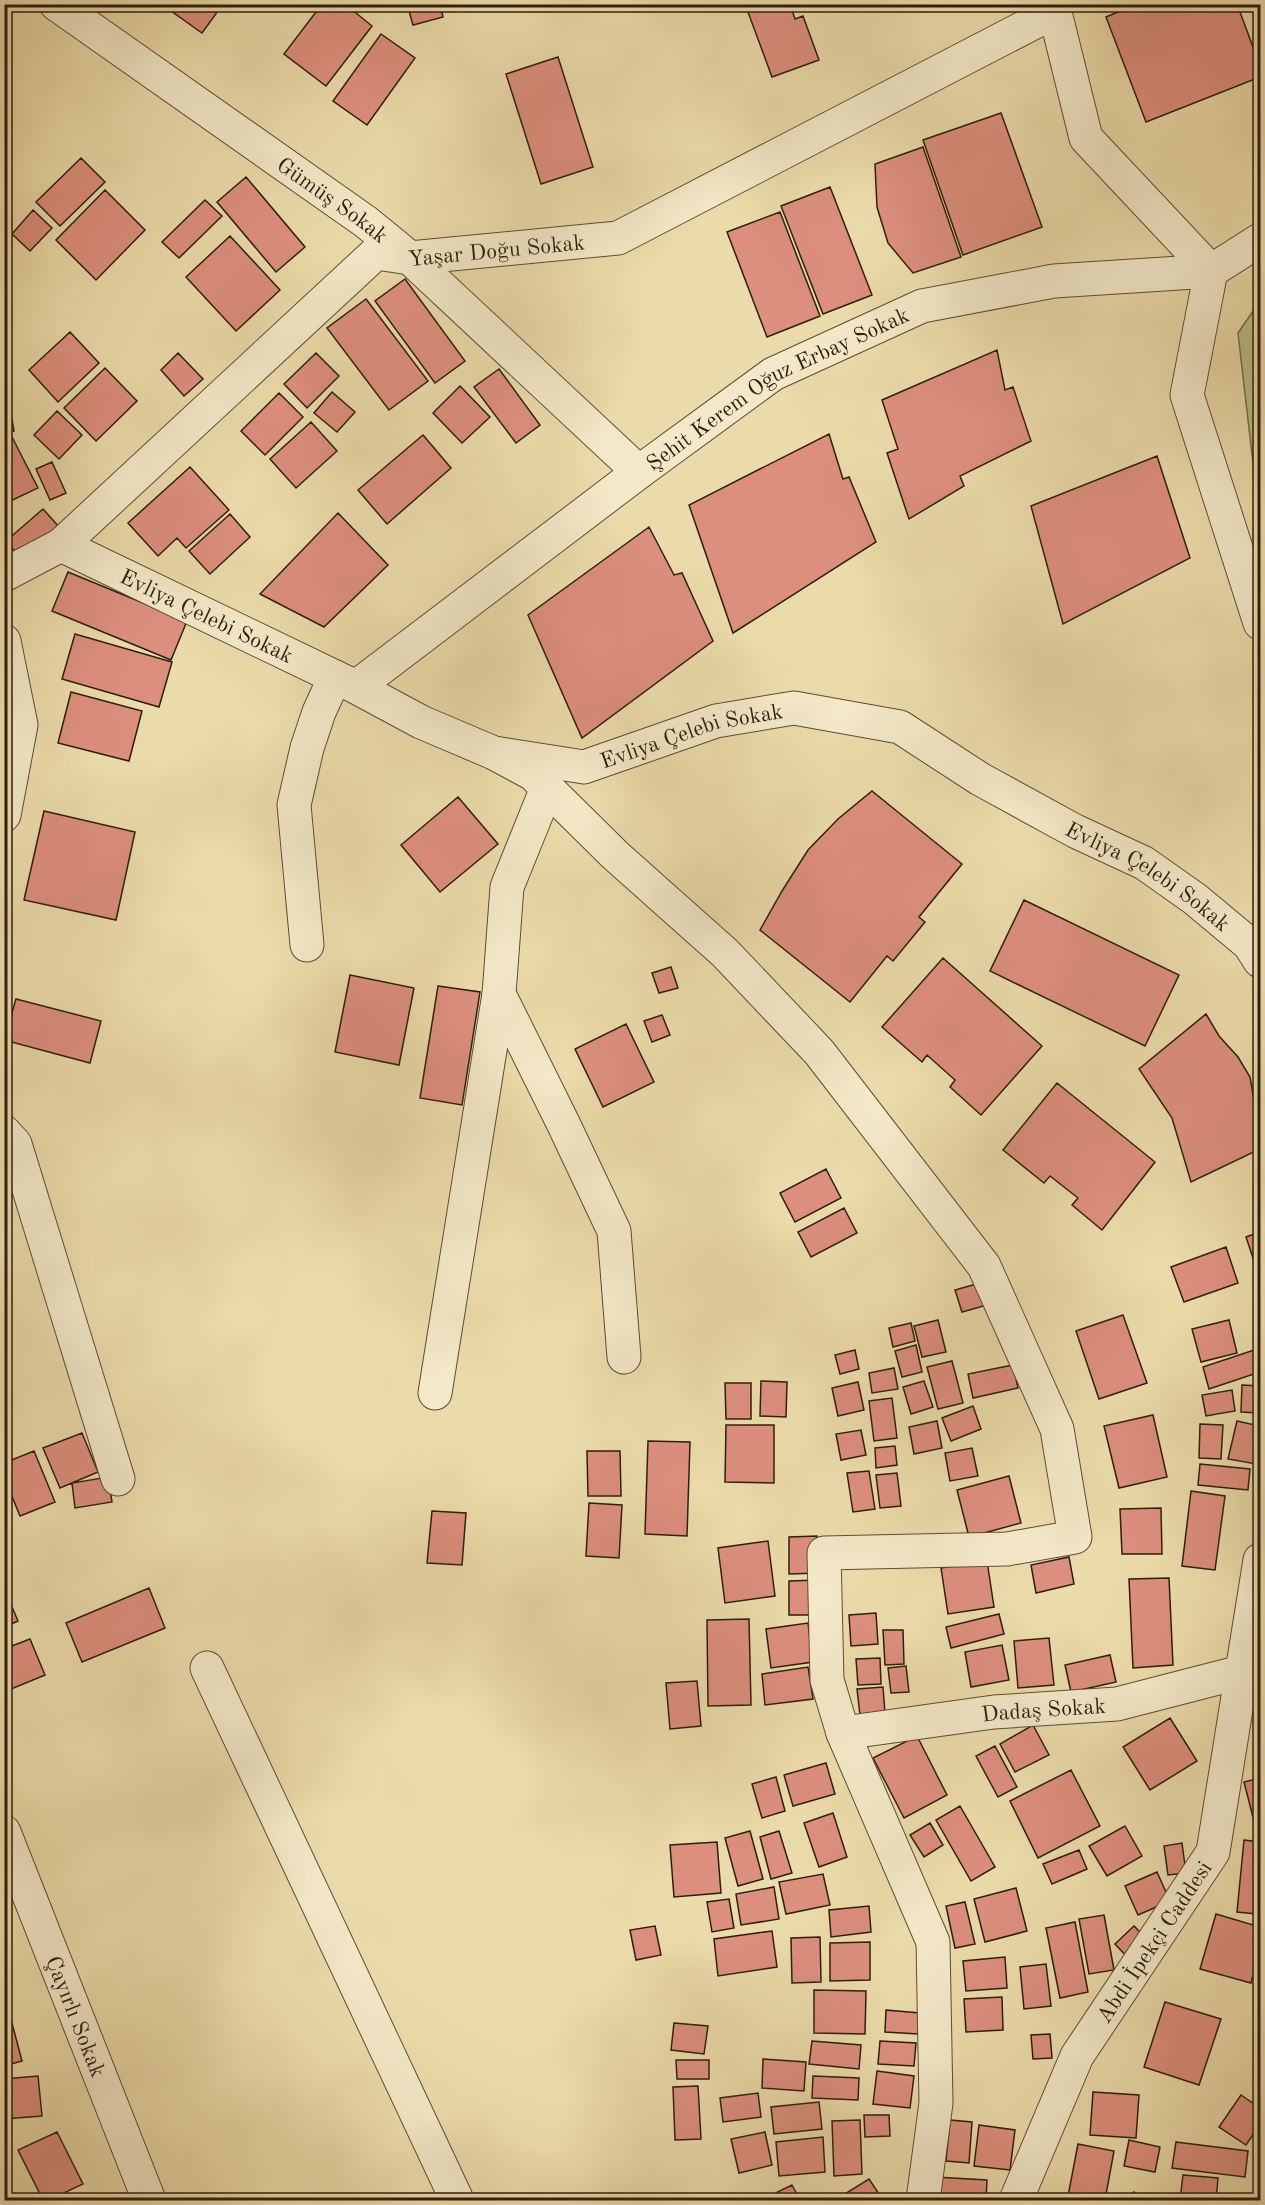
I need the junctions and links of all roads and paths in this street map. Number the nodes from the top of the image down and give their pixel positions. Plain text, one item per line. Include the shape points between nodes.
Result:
1 (56, 4) edge
2 (1053, 8) edge
3 (1260, 240) edge
4 (410, 258) junction
5 (1211, 271) junction
6 (639, 471) junction
7 (61, 545) junction
8 (4, 574) edge
9 (1260, 623) edge
10 (4, 641) edge
11 (346, 682) junction
12 (494, 753) junction
13 (547, 788) junction
14 (4, 815) edge
15 (307, 945) dead end
16 (1260, 961) edge
17 (499, 994) junction
18 (4, 1132) edge
19 (624, 1357) dead end
20 (435, 1393) dead end
21 (118, 1479) dead end
22 (1260, 1560) edge
23 (207, 1668) dead end
24 (1241, 1672) junction
25 (843, 1733) junction
26 (4, 1832) edge
27 (148, 2200) edge
28 (457, 2200) edge
29 (923, 2200) edge
30 (1016, 2200) edge

1 - 4 street, Gümüş Sokak via 366,222
2 - 4 street, Yaşar Doğu Sokak via 618,238
2 - 5 street, Yaşar Doğu Sokak via 1086,138
3 - 5 street, Şehit Kerem Oğuz Erbay Sokak
4 - 6 street, Gümüş Sokak
4 - 7 street, Yaşar Doğu Sokak via 376,253
5 - 6 street, Şehit Kerem Oğuz Erbay Sokak via 1054,281 921,306 773,374
5 - 9 street via 1187,395
6 - 11 street, Şehit Kerem Oğuz Erbay Sokak
7 - 8 street, Yaşar Doğu Sokak
7 - 11 street, Evliya Çelebi Sokak
10 - 14 street via 21,725
11 - 12 street, Evliya Çelebi Sokak via 421,722
11 - 15 street via 319,712 294,805
12 - 13 street via 533,774
12 - 16 street, Evliya Çelebi Sokak via 584,767 716,721 794,708 900,727 980,779 1144,864 1213,914 1249,945
13 - 17 street via 507,887
13 - 25 street via 725,953 819,1052 984,1266 1057,1429 1075,1537 1007,1549 824,1553 827,1680
17 - 19 street via 614,1231
17 - 20 street
18 - 21 street via 15,1144
22 - 24 street, Abdi İpekçi Caddesi
23 - 28 street
24 - 25 street, Dadaş Sokak via 1118,1704 994,1712
24 - 30 street, Abdi İpekçi Caddesi via 1213,1852 1077,2056
25 - 29 street via 933,1942 936,2103
26 - 27 street, Çayırlı Sokak

